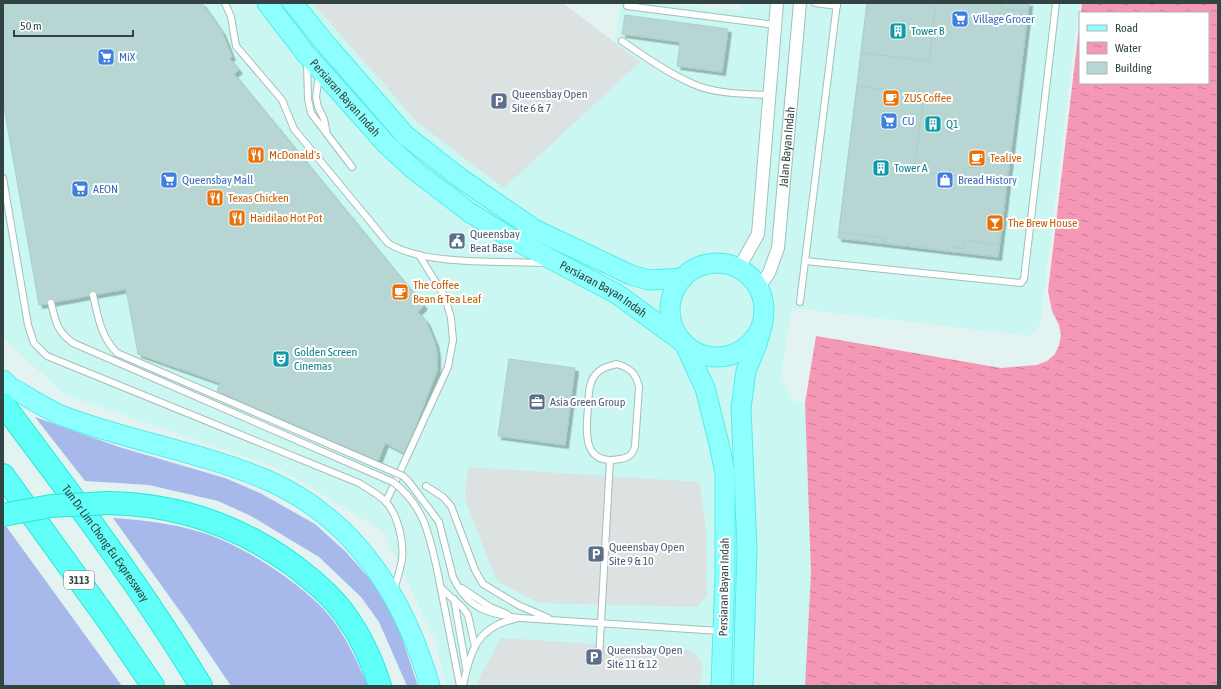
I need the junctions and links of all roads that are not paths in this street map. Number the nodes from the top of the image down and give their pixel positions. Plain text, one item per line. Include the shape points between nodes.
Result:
1 (225, 3) edge
2 (266, 3) edge
3 (293, 3) edge
4 (777, 3) edge
5 (800, 3) edge
6 (815, 3) edge
7 (1056, 3) edge
8 (837, 5) edge
9 (628, 6) dead end
10 (776, 25) junction
11 (622, 41) dead end
12 (306, 54) junction
13 (319, 68) junction
14 (769, 95) junction
15 (327, 135) junction
16 (352, 166) dead end
17 (3, 178) edge
18 (419, 255) junction
19 (805, 261) junction
20 (556, 263) junction
21 (739, 268) junction
22 (683, 278) junction
23 (759, 288) junction
24 (93, 295) dead end
25 (800, 302) dead end
26 (51, 303) dead end
27 (763, 322) junction
28 (684, 343) junction
29 (3, 380) edge
30 (3, 404) edge
31 (610, 460) junction
32 (3, 475) edge
33 (426, 486) dead end
34 (386, 502) junction
35 (3, 515) edge
36 (442, 589) junction
37 (393, 595) junction
38 (454, 599) junction
39 (520, 618) junction
40 (554, 620) junction
41 (351, 623) junction
42 (602, 623) junction
43 (724, 631) junction
44 (475, 647) junction
45 (599, 659) dead end
46 (466, 669) junction
47 (153, 686) edge
48 (201, 686) edge
49 (380, 686) edge
50 (389, 686) edge
51 (430, 686) edge
52 (462, 686) edge
53 (721, 686) edge
54 (743, 686) edge

1 - 18 lane via 231,17 236,46 282,100 294,129 388,243
2 - 12 main road, Persiaran Bayan Indah
3 - 22 main road, Persiaran Bayan Indah via 405,135 460,178 534,229 631,275 649,280
4 - 10 street, Jalan Bayan Indah
5 - 23 street, Jalan Bayan Indah via 778,248 769,273
6 - 8 lane
7 - 19 lane via 1024,279 1021,283
8 - 19 lane
9 - 10 lane
10 - 14 street, Jalan Bayan Indah
11 - 14 lane via 652,62 695,85 733,93
12 - 13 main road, Persiaran Bayan Indah
12 - 15 lane via 309,106 315,121
13 - 15 lane via 316,97
13 - 20 main road, Persiaran Bayan Indah via 386,144 413,169 469,212
14 - 21 street, Jalan Bayan Indah via 758,234
15 - 16 lane
17 - 34 lane via 28,325 34,343 47,356 359,483
18 - 20 lane via 456,260
18 - 34 lane via 445,297 451,318 453,340 448,367
19 - 25 lane
20 - 28 main road, Persiaran Bayan Indah via 617,294
21 - 22 main road via 710,264 695,269
21 - 23 main road via 750,276
22 - 28 main road via 675,290 671,303 671,318
23 - 27 main road via 763,299
24 - 39 lane, bridge via 101,331 117,353 403,476 439,522 453,577 468,599 493,615
26 - 36 lane, bridge via 57,327 72,342 393,482 403,490 424,519
27 - 28 main road via 748,346 736,353 708,356
27 - 54 main road, Persiaran Bayan Indah via 746,371 741,408 747,548
28 - 43 main road, Persiaran Bayan Indah via 705,388 725,473
29 - 37 main road via 62,416 226,466 268,481 301,499 330,520 357,545 380,572
30 - 48 highway, Tun Dr Lim Chong Eu Expressway via 101,535 172,638
31 - 31 lane via 599,457 588,446 585,434 590,383 600,370 617,364 629,368 638,380 636,439 634,452 629,456
31 - 42 lane
32 - 47 highway, 3113
33 - 40 lane via 443,496 451,506 474,570 483,584 518,605
34 - 37 lane via 402,542 402,560
35 - 41 highway, bridge via 51,506 108,502 151,505 184,512 231,528 263,545 303,572 334,602
36 - 38 lane
36 - 52 lane
37 - 51 main road via 410,629
38 - 44 lane via 468,615
38 - 46 lane
39 - 40 lane
39 - 44 lane via 503,622 486,631
40 - 42 lane
41 - 49 highway via 373,665
41 - 50 main road via 377,662
42 - 43 lane
42 - 45 lane
43 - 53 main road, Persiaran Bayan Indah
44 - 46 lane
46 - 52 lane

